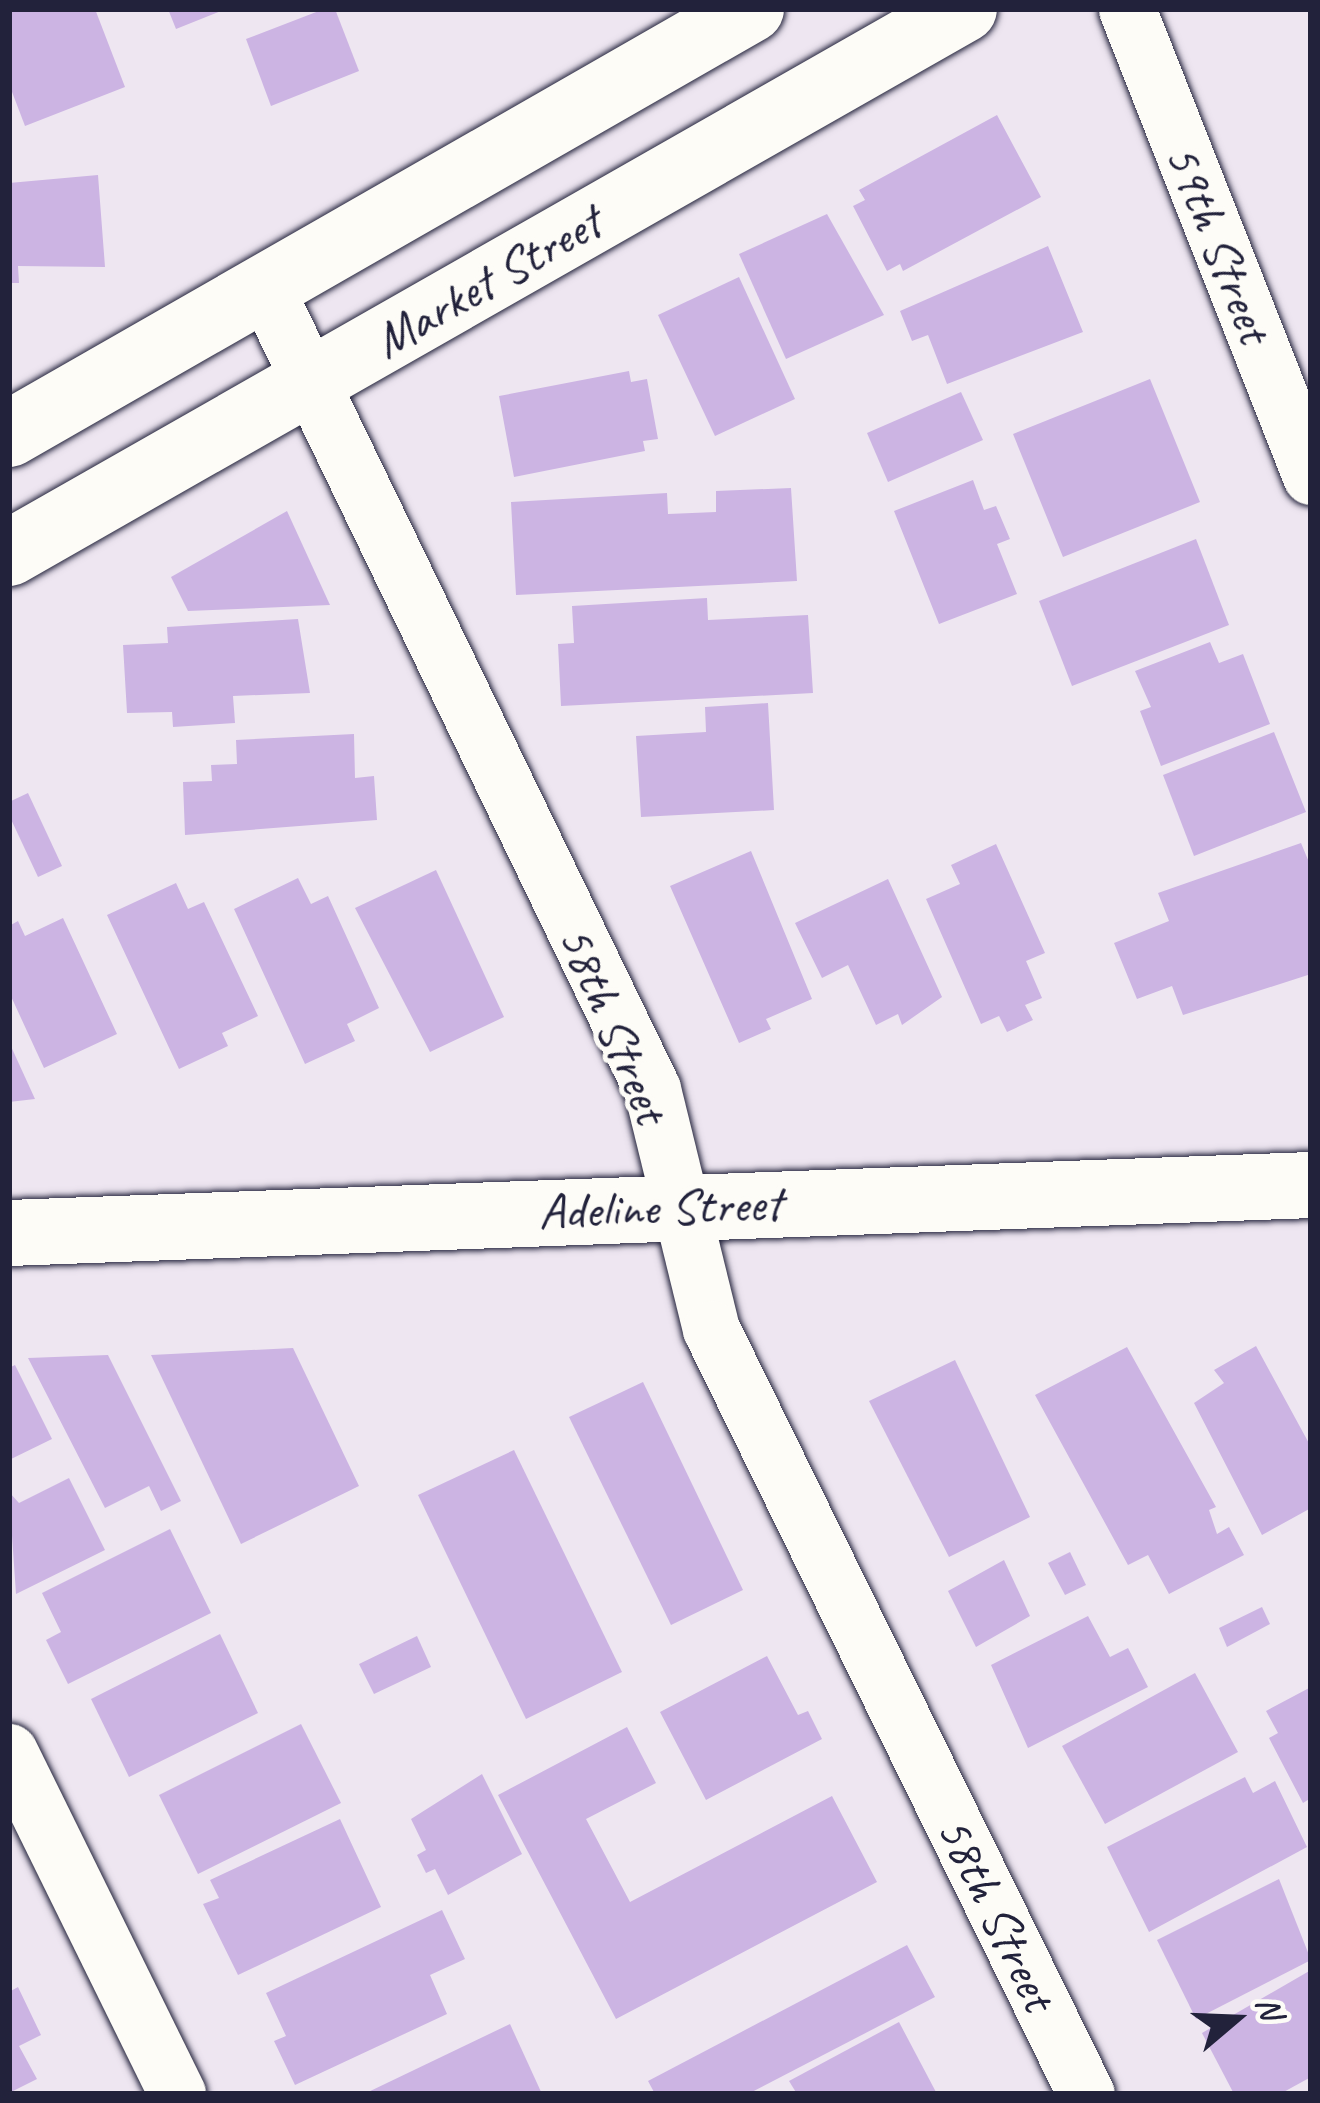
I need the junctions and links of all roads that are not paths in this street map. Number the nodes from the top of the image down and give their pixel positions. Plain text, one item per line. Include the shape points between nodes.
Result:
1 (751, 9) edge
2 (964, 9) edge
3 (1126, 9) edge
4 (266, 290) junction
5 (314, 380) junction
6 (9, 434) edge
7 (1311, 476) edge
8 (9, 553) edge
9 (1311, 1185) edge
10 (680, 1206) junction
11 (9, 1233) edge
12 (9, 1752) edge
13 (176, 2094) edge
14 (1086, 2094) edge

1 - 4 main road, Market Street
2 - 5 main road, Market Street
3 - 7 street, 59th Street
4 - 5 street, 58th Street
4 - 6 main road, Market Street
5 - 8 main road, Market Street
5 - 10 street, 58th Street via 652,1089
9 - 10 main road, Adeline Street
10 - 11 main road, Adeline Street
10 - 14 street, 58th Street via 711,1330
12 - 13 street

